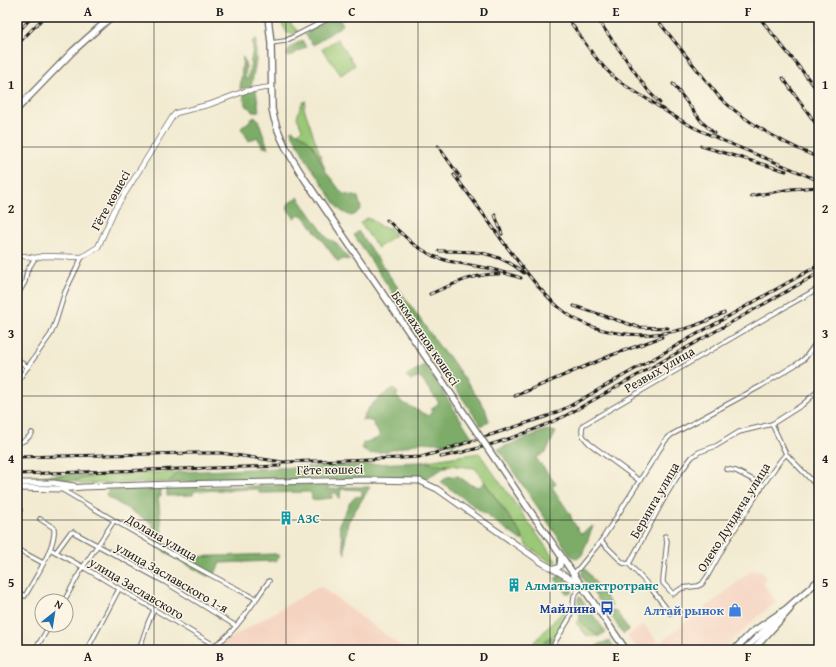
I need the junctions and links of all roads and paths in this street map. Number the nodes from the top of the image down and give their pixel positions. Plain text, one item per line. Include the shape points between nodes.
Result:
1 (111, 17) edge
2 (268, 17) edge
3 (332, 17) edge
4 (271, 43) junction
5 (271, 87) junction
6 (17, 109) edge
7 (17, 255) edge
8 (82, 257) junction
9 (35, 258) junction
10 (819, 288) edge
11 (17, 296) edge
12 (819, 339) edge
13 (17, 360) edge
14 (28, 367) junction
15 (17, 382) edge
16 (819, 390) edge
17 (772, 424) junction
18 (32, 433) dead end
19 (17, 443) edge
20 (786, 454) junction
21 (726, 469) dead end
22 (640, 481) junction
23 (17, 483) edge
24 (763, 485) junction
25 (83, 487) junction
26 (17, 488) edge
27 (819, 488) edge
28 (61, 489) junction
29 (40, 519) dead end
30 (114, 521) junction
31 (666, 536) dead end
32 (601, 541) junction
33 (97, 546) junction
34 (17, 549) edge
35 (50, 549) junction
36 (56, 552) junction
37 (560, 554) junction
38 (43, 563) junction
39 (629, 564) junction
40 (83, 568) junction
41 (551, 568) junction
42 (574, 573) junction
43 (819, 580) edge
44 (269, 581) dead end
45 (582, 585) junction
46 (119, 589) junction
47 (17, 592) edge
48 (69, 593) edge
49 (800, 597) junction
50 (255, 598) junction
51 (786, 609) junction
52 (154, 610) junction
53 (670, 613) dead end
54 (236, 626) junction
55 (45, 633) edge
56 (35, 650) edge
57 (87, 650) edge
58 (139, 650) edge
59 (553, 650) edge
60 (626, 650) edge
61 (734, 650) edge
62 (744, 650) edge
63 (753, 650) edge

1 - 6 main road via 73,51
2 - 4 main road, Бекмаханов көшесі
3 - 4 street via 285,41
4 - 5 main road, Бекмаханов көшесі
5 - 8 street, Гёте көшесі via 245,91 211,104 176,113 114,211 98,246
5 - 37 main road, Бекмаханов көшесі, bridge via 274,120 286,149
7 - 9 street
8 - 9 street
8 - 14 street, Гёте көшесі via 65,292 50,334
9 - 11 street
10 - 22 street, Резвых улица via 583,425 583,437 590,444
12 - 22 street, Беринга улица via 800,362 672,435
13 - 14 street
14 - 15 street, Гёте көшесі
16 - 17 street, Беринга улица via 802,405
17 - 20 street
17 - 39 street, Беринга улица via 739,432 692,457 666,495
18 - 19 street via 29,438
20 - 24 street, Олеко Дундича улица
20 - 27 street
21 - 24 street via 736,471
22 - 32 street, Беринга улица
23 - 25 main road, Гёте көшесі via 54,483
24 - 31 street, Олеко Дундича улица via 702,584 682,588 673,594 663,583
25 - 28 main road, Гёте көшесі
25 - 41 main road, Гёте көшесі via 420,481 437,489
26 - 28 main road, Гёте көшесі
28 - 30 street, Долана улица
29 - 35 street via 54,528
30 - 33 street
30 - 50 street, Долана улица
32 - 39 street via 623,563
32 - 42 street, Беринга улица
33 - 36 street, улица Заславского 1-я via 72,532
33 - 40 street
33 - 54 street, улица Заславского 1-я via 164,582
34 - 38 street
35 - 36 street, улица Заславского
35 - 38 street
36 - 40 street, улица Заславского
37 - 41 main road via 560,566 556,569
37 - 42 main road, Бекмаханов көшесі
38 - 47 street via 25,596
39 - 53 street
40 - 46 street, улица Заславского
40 - 48 street
41 - 45 main road, Гёте көшесі
42 - 45 main road, Бекмаханов көшесі
43 - 49 main road
44 - 50 street
45 - 59 street via 574,596 569,619
45 - 60 main road, Бекмаханов көшесі
46 - 52 street, улица Заславского
46 - 57 street
49 - 51 main road
49 - 63 main road
50 - 54 street
51 - 61 main road via 751,633
51 - 62 main road
52 - 54 street, улица Заславского via 214,645
52 - 58 street
55 - 56 street

